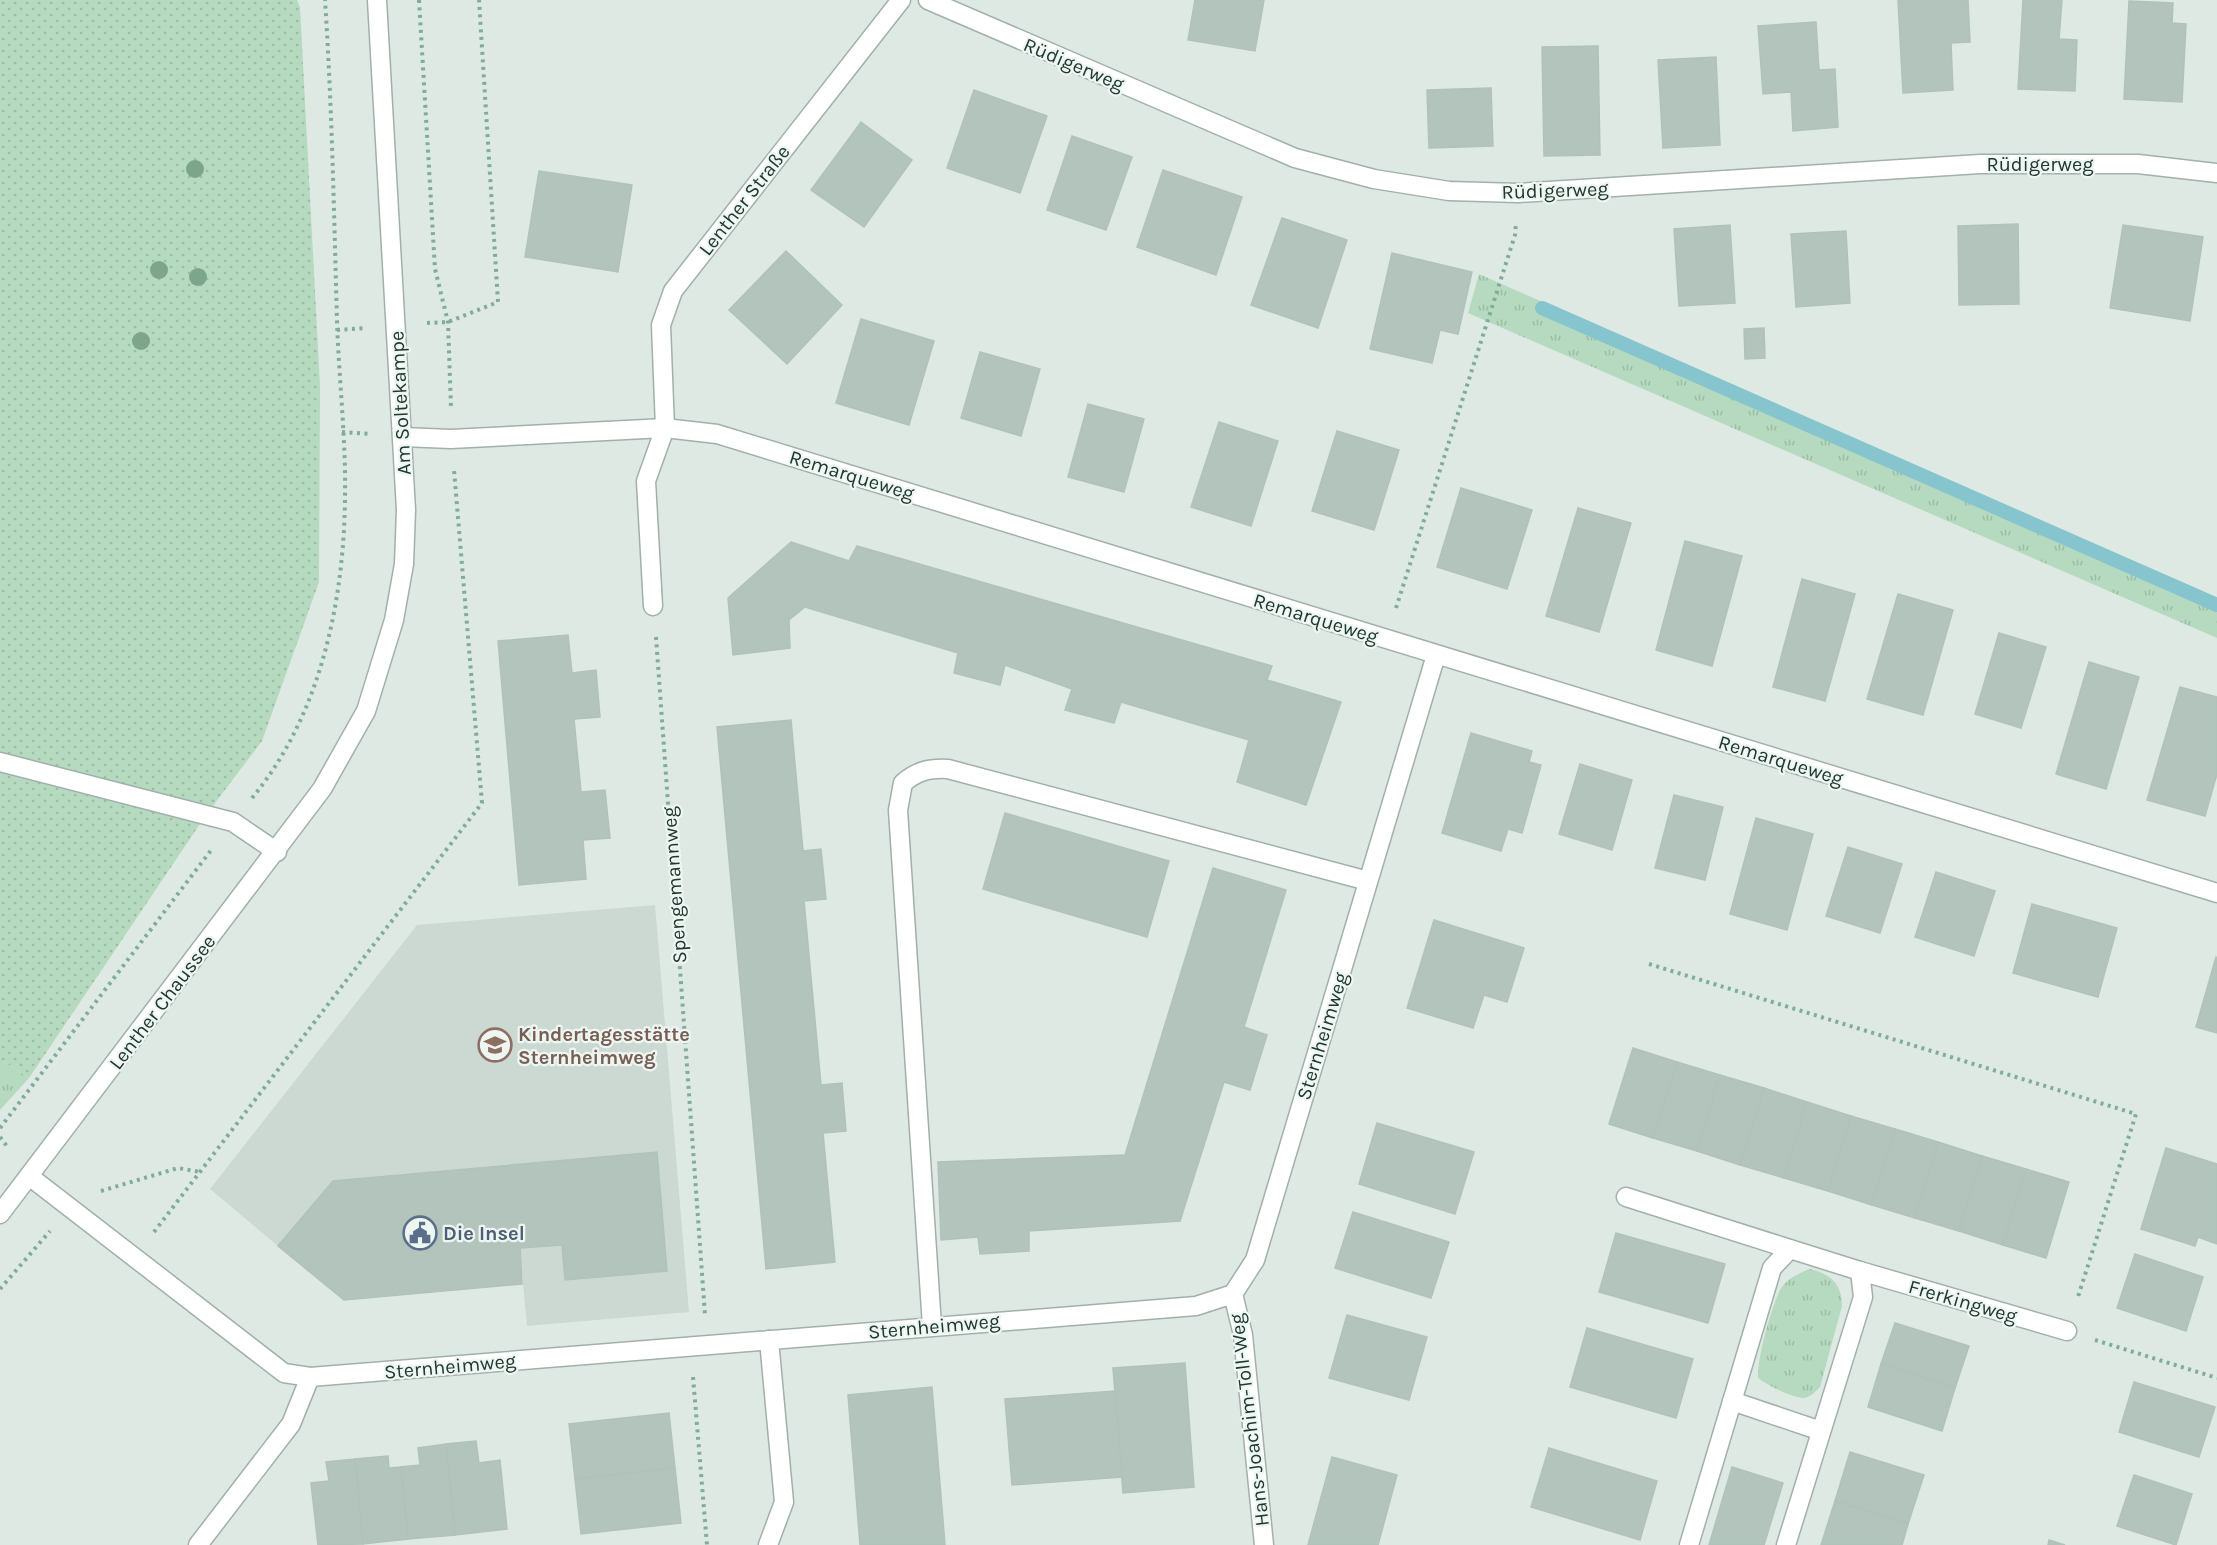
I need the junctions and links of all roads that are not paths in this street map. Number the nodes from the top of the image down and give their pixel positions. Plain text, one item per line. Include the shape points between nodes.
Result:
1 (377, 0) edge
2 (902, 0) edge
3 (928, 0) edge
4 (2217, 173) edge
5 (665, 428) junction
6 (403, 437) junction
7 (653, 606) road end
8 (1436, 655) junction
9 (0, 762) edge
10 (322, 789) joint
11 (277, 852) junction
12 (1368, 881) junction
13 (2217, 893) edge
14 (29, 1176) junction
15 (1626, 1197) dead end
16 (0, 1214) edge
17 (1790, 1249) junction
18 (1860, 1271) junction
19 (1233, 1294) junction
20 (932, 1326) junction
21 (2067, 1331) road end
22 (769, 1340) junction
23 (310, 1377) junction
24 (1732, 1401) junction
25 (1821, 1431) junction
26 (198, 1545) edge
27 (768, 1545) edge
28 (1264, 1545) edge
29 (1689, 1545) edge
30 (1786, 1545) edge

1 - 6 street, Am Soltekampe
2 - 5 street, Lenther Straße via 673,291 661,325
3 - 4 street, Rüdigerweg via 1295,158 1374,179 1449,191 1518,193 1980,164 2138,164
5 - 6 street, Remarqueweg via 451,439
5 - 7 street via 646,481
5 - 8 street, Remarqueweg via 717,434
6 - 10 street, Am Soltekampe via 404,564 394,620 366,711
8 - 12 street, Sternheimweg
8 - 13 street, Remarqueweg
9 - 11 street via 233,822
10 - 11 street, Lenther Chaussee
11 - 14 street, Lenther Chaussee
12 - 19 street, Sternheimweg via 1255,1260
12 - 20 street via 948,769 919,772 903,783 898,810
14 - 16 street, Lenther Chaussee
14 - 23 street, Sternheimweg via 284,1372
15 - 17 street, Frerkingweg
17 - 18 street, Frerkingweg
17 - 24 street via 1772,1268
18 - 21 street, Frerkingweg
18 - 25 street via 1863,1297
19 - 20 street, Sternheimweg via 1196,1306
19 - 28 street, Hans-Joachim-Toll-Weg via 1243,1335
20 - 22 street, Sternheimweg
22 - 23 street, Sternheimweg
22 - 27 street via 784,1502
23 - 26 street via 291,1424
24 - 25 street
24 - 29 street
25 - 30 street

